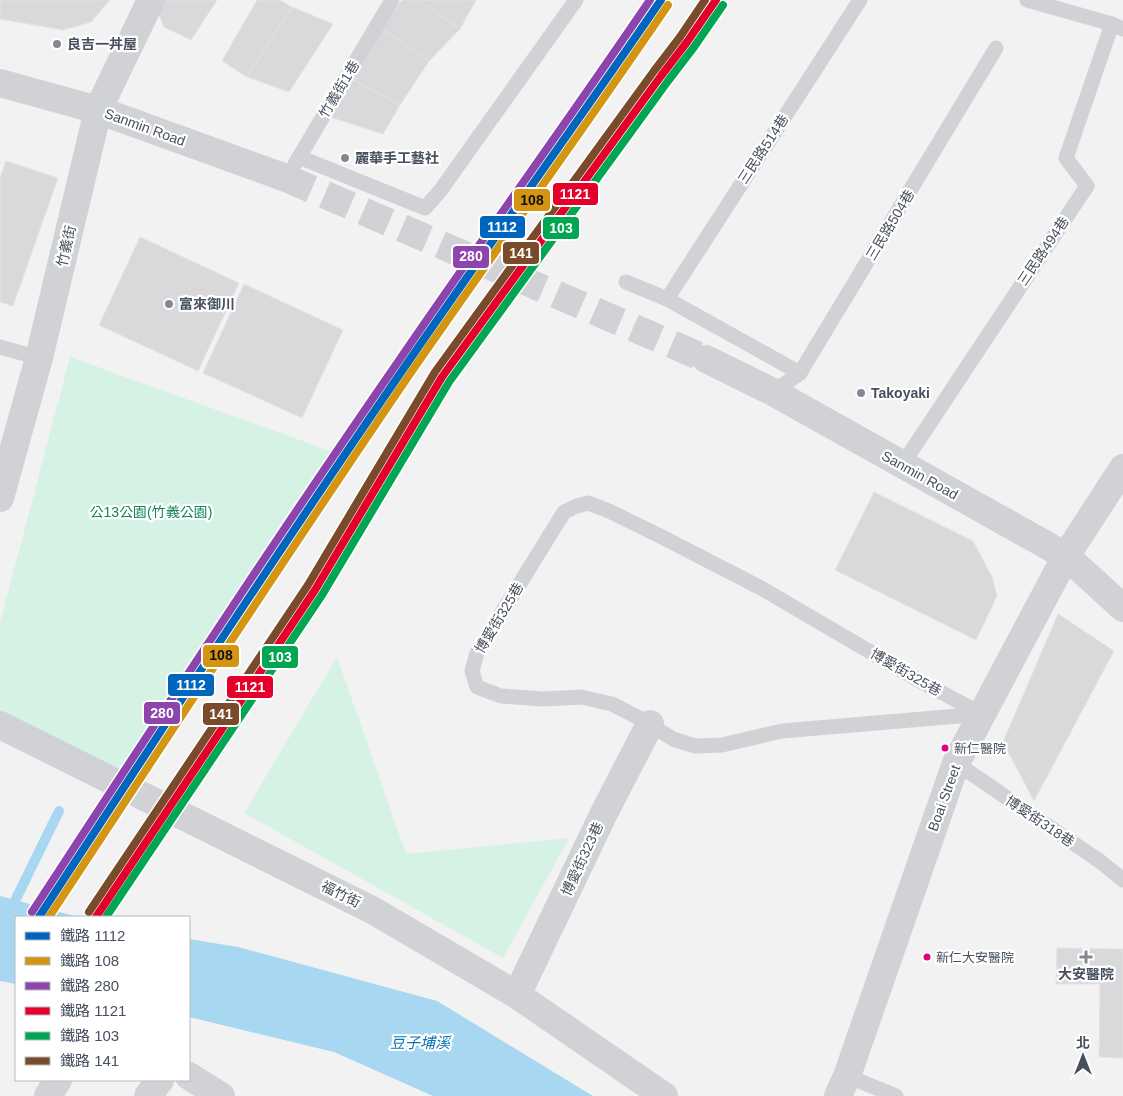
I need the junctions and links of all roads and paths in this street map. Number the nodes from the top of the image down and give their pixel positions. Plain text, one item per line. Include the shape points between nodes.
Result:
1 (151, 0) edge
2 (392, 0) edge
3 (576, 0) edge
4 (860, 0) edge
5 (1027, 0) edge
6 (1117, 27) edge
7 (996, 48) dead end
8 (0, 83) edge
9 (98, 110) junction
10 (293, 168) junction
11 (626, 282) dead end
12 (667, 299) junction
13 (0, 347) edge
14 (39, 358) junction
15 (706, 359) tunnel mouth
16 (800, 373) junction
17 (773, 392) junction
18 (902, 464) junction
19 (1123, 468) edge
20 (0, 498) edge
21 (1066, 556) junction
22 (1123, 608) edge
23 (982, 714) junction
24 (650, 724) junction
25 (0, 725) edge
26 (956, 763) junction
27 (1123, 880) edge
28 (517, 995) junction
29 (190, 1077) edge
30 (57, 1081) edge
31 (159, 1081) edge
32 (843, 1086) edge
33 (48, 1096) edge
34 (148, 1096) edge
35 (221, 1096) edge
36 (664, 1096) edge
37 (896, 1096) edge

1 - 9 street, 竹義街
2 - 10 lane, 竹義街1巷
3 - 10 lane via 425,208
4 - 12 lane, 三民路514巷
5 - 6 lane
6 - 18 lane, 三民路494巷 via 1066,158 1087,186
7 - 16 lane, 三民路504巷
8 - 9 street, Sanmin Road
9 - 10 street, Sanmin Road
9 - 14 street, 竹義街
11 - 12 lane
12 - 16 lane
13 - 14 lane
14 - 20 street, 竹義街
15 - 17 street, Sanmin Road
16 - 17 lane, 三民路504巷
17 - 18 street, Sanmin Road
18 - 21 street, Sanmin Road
19 - 21 street, Boai Street
21 - 22 street, Sanmin Road
21 - 23 street, Boai Street
23 - 24 lane, 博愛街325巷 via 782,731 722,745 695,746 673,739
23 - 24 lane, 博愛街325巷 via 744,579 609,511 588,503 577,506 564,512 477,653 472,671 477,687 501,696 581,697 612,704
23 - 26 street, Boai Street
24 - 28 street, 博愛街323巷
25 - 28 street, 福竹街 via 374,911
26 - 27 lane, 博愛街318巷
26 - 32 street, Boai Street
28 - 36 street, 福竹街
29 - 35 street
30 - 33 street
31 - 34 street
32 - 37 lane

